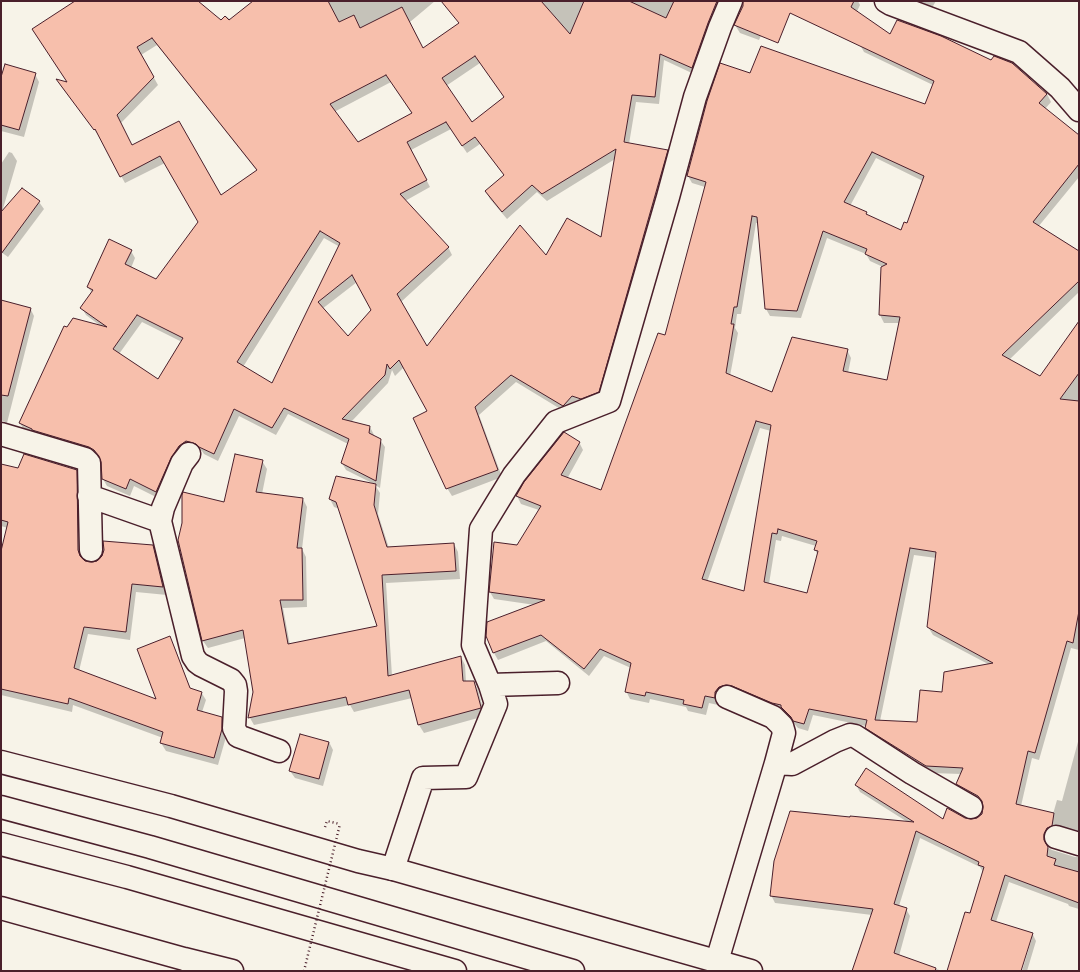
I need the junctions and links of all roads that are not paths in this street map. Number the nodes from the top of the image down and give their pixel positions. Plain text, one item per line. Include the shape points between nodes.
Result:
1 (731, 1) edge
2 (886, 1) edge
3 (1079, 110) edge
4 (1, 434) edge
5 (189, 454) dead end
6 (89, 496) junction
7 (160, 520) junction
8 (91, 550) dead end
9 (558, 683) dead end
10 (490, 685) junction
11 (728, 697) dead end
12 (279, 750) dead end
13 (1, 762) edge
14 (776, 763) junction
15 (1, 807) edge
16 (971, 807) dead end
17 (1056, 837) dead end
18 (1, 844) edge
19 (1079, 844) edge
20 (393, 869) junction
21 (1, 908) edge
22 (717, 961) junction
23 (232, 971) edge
24 (455, 971) edge
25 (573, 971) edge
26 (751, 971) edge

1 - 10 street via 695,97 609,401 556,422 514,475 481,529 473,645
2 - 3 street via 1019,52 1060,88
4 - 6 street via 85,458 89,463
5 - 7 street via 182,463
6 - 7 street
6 - 8 street
7 - 12 street via 193,656 201,666 231,680 235,685 234,728 238,736
9 - 10 street
10 - 20 street via 496,704 466,777 423,778
11 - 14 street via 772,718 782,726 784,733
13 - 20 street via 171,806
14 - 16 street via 792,764 835,741 850,735 855,736
14 - 22 street
15 - 25 street via 150,847
17 - 19 street
18 - 24 street via 127,877
20 - 22 street
21 - 23 street
22 - 26 street

